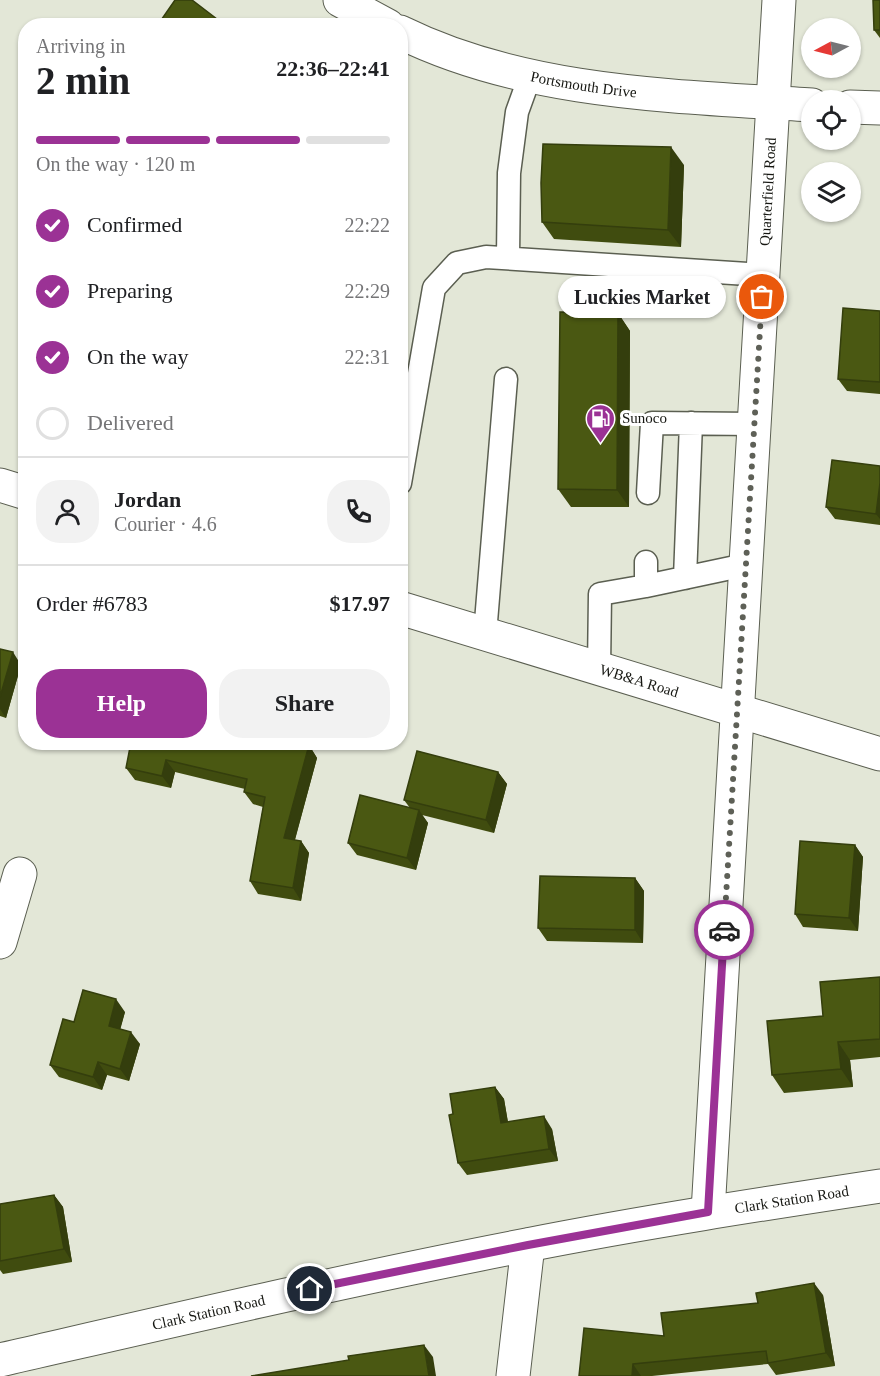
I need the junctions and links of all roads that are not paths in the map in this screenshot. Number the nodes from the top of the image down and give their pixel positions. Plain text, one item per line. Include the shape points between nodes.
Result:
1 (340, 0) edge
2 (779, 0) edge
3 (373, 18) edge
4 (408, 35) edge
5 (530, 76) junction
6 (773, 102) junction
7 (801, 104) edge
8 (861, 107) edge
9 (880, 108) edge
10 (508, 258) junction
11 (763, 275) junction
12 (506, 380) dead end
13 (691, 423) junction
14 (754, 424) junction
15 (408, 437) edge
16 (0, 485) edge
17 (18, 491) edge
18 (648, 493) dead end
19 (646, 562) dead end
20 (745, 564) junction
21 (685, 578) junction
22 (646, 586) junction
23 (408, 610) edge
24 (485, 634) junction
25 (599, 669) junction
26 (736, 711) junction
27 (880, 754) edge
28 (20, 874) dead end
29 (0, 942) edge
30 (880, 1186) edge
31 (708, 1212) junction
32 (528, 1245) junction
33 (0, 1360) edge
34 (513, 1376) edge

1 - 3 street
2 - 6 street, Quarterfield Road
4 - 5 street, Portsmouth Drive
5 - 6 street, Portsmouth Drive via 600,88
5 - 10 lane via 517,112 509,173
6 - 7 street, Portsmouth Drive
6 - 11 street, Quarterfield Road
8 - 9 street
10 - 11 lane
10 - 15 lane via 486,257 457,263 434,288
11 - 14 street, Quarterfield Road
12 - 24 lane
13 - 14 lane
13 - 18 lane via 652,423
13 - 21 lane
14 - 20 street, Quarterfield Road
16 - 17 street
19 - 22 lane
20 - 21 lane
20 - 26 street, Quarterfield Road
21 - 22 lane
22 - 25 lane via 600,594
23 - 24 street, WB&A Road
24 - 25 street, WB&A Road
25 - 26 street, WB&A Road
26 - 27 street, WB&A Road
26 - 31 street, Quarterfield Road
28 - 29 street
30 - 31 street, Clark Station Road
31 - 32 street, Clark Station Road
32 - 33 street, Clark Station Road via 310,1289
32 - 34 street

